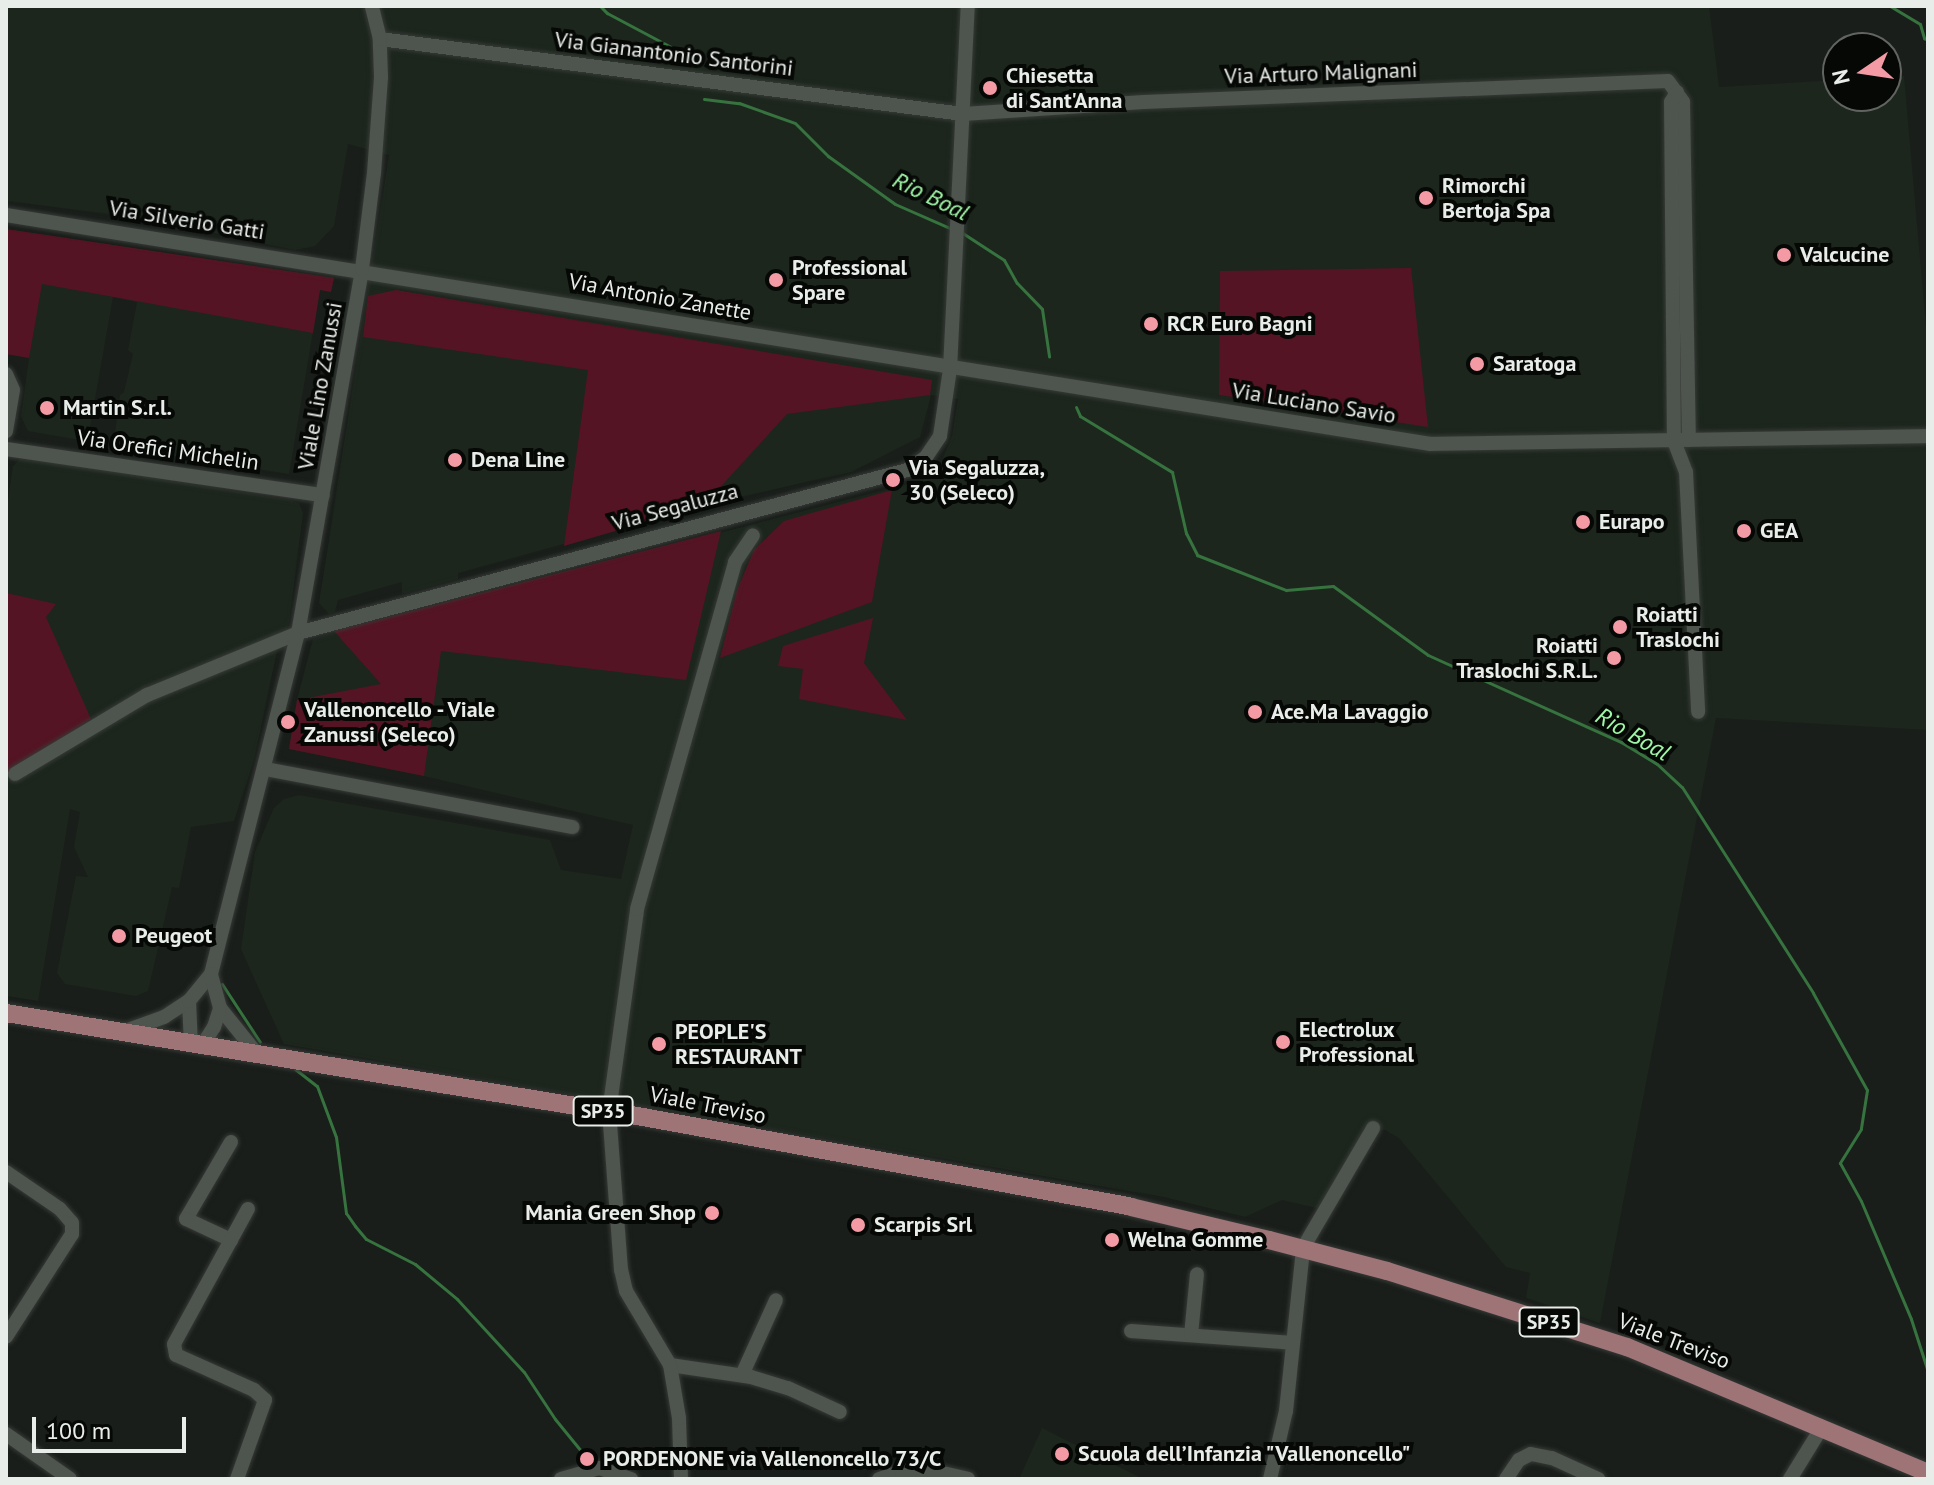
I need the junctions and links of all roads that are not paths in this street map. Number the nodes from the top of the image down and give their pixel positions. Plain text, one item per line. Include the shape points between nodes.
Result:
1 (372, 6) edge
2 (968, 6) edge
3 (380, 39) junction
4 (1677, 92) junction
5 (963, 114) junction
6 (6, 215) edge
7 (362, 269) junction
8 (950, 369) junction
9 (6, 374) edge
10 (1928, 428) edge
11 (6, 431) edge
12 (1921, 436) edge
13 (1693, 440) junction
14 (1674, 441) junction
15 (6, 449) edge
16 (1686, 472) junction
17 (323, 495) junction
18 (753, 535) dead end
19 (298, 633) junction
20 (1698, 712) dead end
21 (265, 769) junction
22 (15, 774) dead end
23 (573, 827) dead end
24 (211, 974) junction
25 (189, 1001) junction
26 (220, 1008) junction
27 (6, 1013) edge
28 (120, 1033) junction
29 (196, 1046) junction
30 (259, 1056) junction
31 (609, 1112) junction
32 (1373, 1128) dead end
33 (231, 1142) dead end
34 (6, 1172) edge
35 (248, 1209) dead end
36 (231, 1240) junction
37 (1303, 1248) junction
38 (1197, 1274) dead end
39 (776, 1300) dead end
40 (1131, 1331) dead end
41 (1191, 1335) junction
42 (6, 1337) edge
43 (1293, 1343) junction
44 (670, 1365) junction
45 (742, 1375) junction
46 (840, 1412) dead end
47 (1822, 1427) junction
48 (6, 1434) edge
49 (1926, 1472) edge
50 (68, 1479) edge
51 (237, 1479) edge
52 (561, 1479) edge
53 (631, 1479) edge
54 (681, 1479) edge
55 (879, 1479) edge
56 (968, 1479) edge
57 (1270, 1479) edge
58 (1506, 1479) edge
59 (1598, 1479) edge
60 (1790, 1479) edge

1 - 3 street, Viale Lino Zanussi
2 - 5 street, Via Segaluzza
3 - 5 street, Via Gianantonio Santorini
3 - 7 street, Viale Lino Zanussi via 374,173
4 - 5 street, Via Arturo Malignani via 1668,81
4 - 13 street via 1683,102
4 - 14 street via 1671,102
5 - 8 street, Via Segaluzza
6 - 7 street, Via Silverio Gatti
7 - 8 street, Via Antonio Zanette
7 - 17 street, Viale Lino Zanussi
8 - 14 street, Via Luciano Savio via 1431,444
8 - 19 street, Via Segaluzza via 940,436 926,457 907,470
9 - 11 street via 13,390
10 - 12 street, Via Luciano Savio
12 - 13 street, Via Luciano Savio
13 - 14 street, Via Luciano Savio
13 - 16 street
14 - 16 street
15 - 17 street, Via Orefici Michelin
16 - 20 street
17 - 19 street, Viale Lino Zanussi
18 - 31 street via 735,562 637,909
19 - 21 street, Viale Lino Zanussi
19 - 22 street, Via Segaluzza via 147,695
21 - 23 street
21 - 24 street, Viale Lino Zanussi
24 - 25 street, Viale Lino Zanussi
24 - 26 street, Viale Lino Zanussi
25 - 28 street, Viale Lino Zanussi
25 - 29 street
26 - 29 street via 214,1027
26 - 30 street, Viale Lino Zanussi
27 - 28 main road, Viale Treviso / SP35
28 - 29 main road, Viale Treviso / SP35
29 - 30 main road, Viale Treviso / SP35
30 - 31 main road, Viale Treviso / SP35
31 - 37 main road, Viale Treviso / SP35 via 1131,1207
31 - 44 street via 617,1247 626,1291
32 - 37 street
33 - 36 street via 186,1219
34 - 42 street via 60,1209 72,1223 72,1234
35 - 36 street
36 - 51 street via 174,1344 176,1355 265,1400
37 - 43 street
37 - 47 main road, Viale Treviso / SP35 via 1627,1347
38 - 41 street
39 - 45 street
40 - 41 street
41 - 43 street
43 - 57 street via 1286,1411
44 - 45 street
44 - 54 street
45 - 46 street via 788,1388
47 - 49 main road, Viale Treviso / SP35
47 - 60 street
48 - 50 street
52 - 53 street via 599,1468
55 - 56 street via 930,1470
58 - 59 street via 1519,1460 1531,1454

